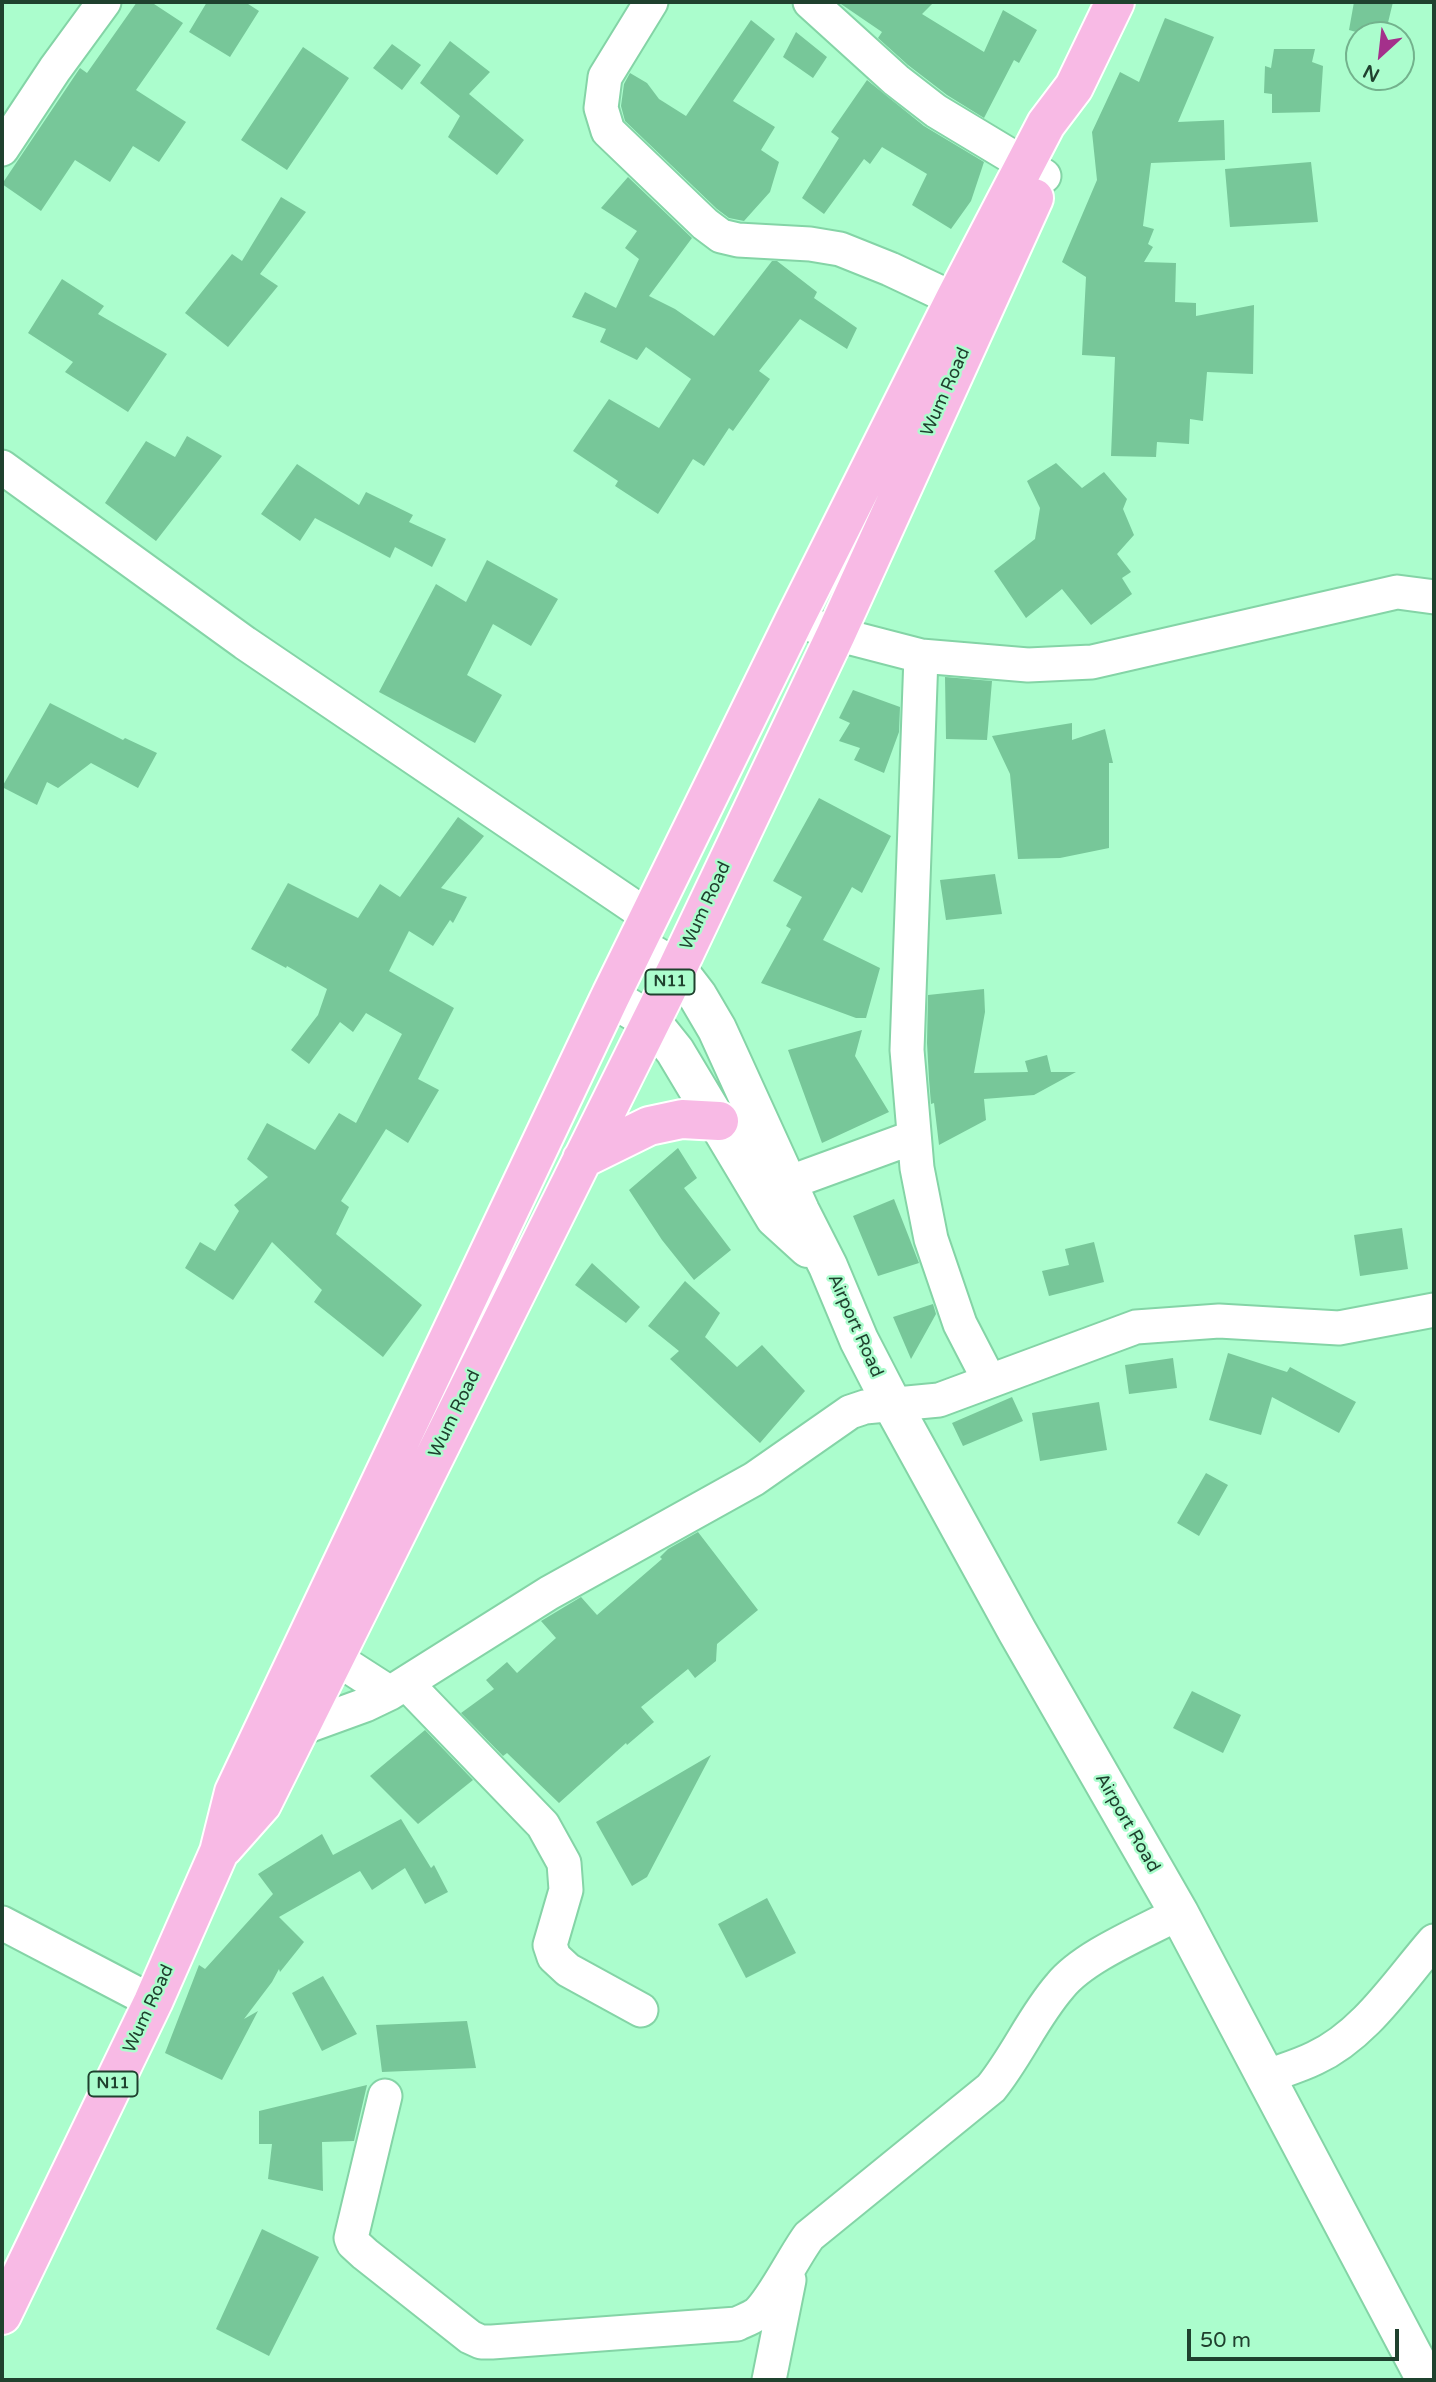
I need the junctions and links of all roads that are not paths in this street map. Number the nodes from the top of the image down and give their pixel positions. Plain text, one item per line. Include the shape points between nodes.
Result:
1 (104, 2) edge
2 (652, 2) edge
3 (810, 2) edge
4 (1115, 2) edge
5 (2, 149) edge
6 (1035, 171) junction
7 (968, 306) junction
8 (2, 467) edge
9 (1434, 597) edge
10 (795, 619) junction
11 (836, 634) junction
12 (921, 656) junction
13 (643, 931) junction
14 (677, 969) junction
15 (610, 998) junction
16 (651, 1021) junction
17 (719, 1121) junction
18 (914, 1137) junction
19 (582, 1159) junction
20 (788, 1183) junction
21 (828, 1266) junction
22 (1434, 1310) edge
23 (989, 1380) junction
24 (892, 1404) junction
25 (334, 1657) junction
26 (398, 1688) junction
27 (299, 1729) junction
28 (219, 1852) junction
29 (1179, 1913) junction
30 (3, 1924) edge
31 (1434, 1941) edge
32 (153, 2001) junction
33 (641, 2010) dead end
34 (1265, 2077) junction
35 (385, 2096) dead end
36 (794, 2255) junction
37 (2, 2315) edge
38 (769, 2380) edge
39 (1426, 2380) edge

1 - 5 street
2 - 7 street via 605,77 601,108 608,131 721,236 840,249
3 - 6 street via 936,111
4 - 6 highway, Wum Road / N11 via 1074,87 1046,124
6 - 7 highway, Wum Road / N11
7 - 10 highway, Wum Road / N11
7 - 11 highway, Wum Road / N11
8 - 13 street
9 - 12 street via 1397,592 1092,662 1028,665
10 - 11 street
10 - 13 highway, Wum Road / N11
11 - 12 street
11 - 14 highway, Wum Road / N11
12 - 18 street via 907,1050
13 - 14 main road, Airport Road
13 - 15 highway, Wum Road / N11
14 - 16 highway, Wum Road / N11
14 - 20 main road, Airport Road via 717,1029
15 - 16 main road, Airport Road
15 - 28 highway, Wum Road / N11 via 234,1792
16 - 17 main road, Airport Road
16 - 19 highway, Wum Road / N11
17 - 19 highway via 682,1119 649,1126
17 - 21 main road, Airport Road via 775,1218
18 - 20 street
18 - 23 street via 931,1239 960,1324
19 - 25 highway, Wum Road / N11
20 - 21 main road, Airport Road
21 - 24 main road, Airport Road
22 - 23 street via 1339,1328 1219,1321 1136,1327
23 - 24 street via 939,1400
24 - 26 street via 850,1412 754,1479 550,1593
24 - 29 main road, Airport Road
25 - 26 street
25 - 27 highway, Wum Road / N11
26 - 27 street
26 - 33 street via 543,1825 564,1863 566,1890 550,1945 554,1957 568,1970
27 - 28 highway, Wum Road / N11 via 262,1804
28 - 32 highway, Wum Road / N11
29 - 34 main road, Airport Road
29 - 36 street via 1089,1961 1062,1983 991,2088 809,2236
30 - 32 street
31 - 34 street via 1345,2039 1317,2057
32 - 37 highway, Wum Road / N11
34 - 39 main road, Airport Road
35 - 36 street via 351,2238 365,2254 481,2342 737,2324 766,2304
36 - 38 street

